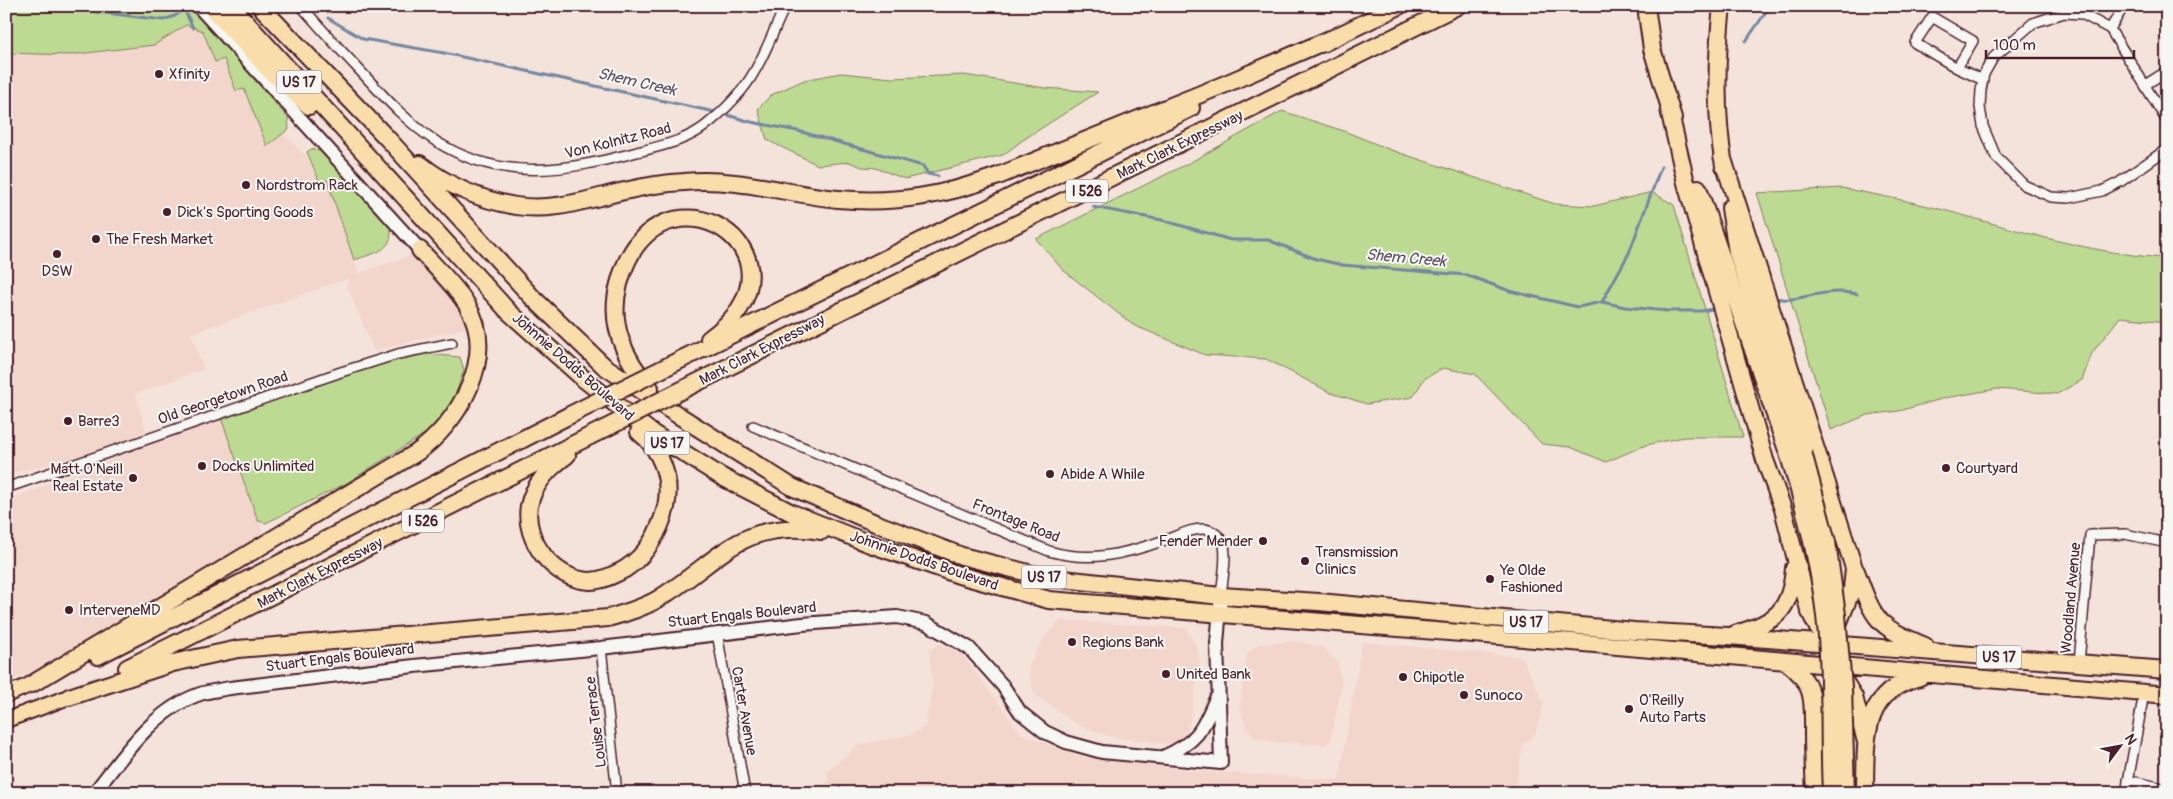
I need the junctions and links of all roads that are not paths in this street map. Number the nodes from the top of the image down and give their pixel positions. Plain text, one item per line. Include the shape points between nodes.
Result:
1 (198, 6) edge
2 (210, 6) edge
3 (231, 6) edge
4 (260, 6) edge
5 (301, 6) edge
6 (785, 6) edge
7 (1399, 6) edge
8 (1457, 6) edge
9 (1646, 6) edge
10 (1722, 6) edge
11 (2124, 6) edge
12 (2110, 29) junction
13 (1330, 39) junction
14 (1957, 68) junction
15 (2167, 71) edge
16 (1983, 80) junction
17 (2145, 85) junction
18 (1667, 103) junction
19 (2167, 121) edge
20 (387, 138) junction
21 (2167, 150) edge
22 (1722, 156) junction
23 (367, 157) junction
24 (420, 250) joint
25 (509, 312) junction
26 (452, 343) dead end
27 (682, 359) junction
28 (670, 410) junction
29 (753, 426) dead end
30 (590, 436) junction
31 (1796, 454) junction
32 (6, 488) edge
33 (849, 536) junction
34 (2167, 543) edge
35 (1795, 561) junction
36 (1854, 568) junction
37 (1221, 596) junction
38 (1219, 614) junction
39 (717, 633) junction
40 (1728, 636) junction
41 (1832, 645) junction
42 (601, 648) junction
43 (1938, 652) junction
44 (1787, 662) junction
45 (2079, 663) junction
46 (1835, 666) junction
47 (2167, 670) edge
48 (1929, 675) junction
49 (32, 684) junction
50 (2144, 693) junction
51 (1218, 694) junction
52 (6, 695) edge
53 (2167, 695) edge
54 (69, 697) junction
55 (1815, 715) junction
56 (6, 720) edge
57 (1866, 742) junction
58 (1161, 758) junction
59 (2128, 780) junction
60 (2167, 789) edge
61 (1834, 792) edge
62 (94, 793) edge
63 (618, 793) edge
64 (745, 793) edge
65 (1865, 793) edge
66 (2126, 793) edge

1 - 24 street
2 - 23 highway via 271,72
3 - 23 highway, Johnnie Dodds Boulevard / US 17
4 - 20 highway, Johnnie Dodds Boulevard / US 17
5 - 6 street, Von Kolnitz Road via 412,126 465,156 493,165 554,170 588,165 673,143 709,123 742,90
7 - 13 highway, Mark Clark Expressway / I 526
8 - 30 highway, Mark Clark Expressway / I 526, bridge
9 - 18 highway via 1652,49
10 - 22 highway via 1717,102
11 - 12 street
12 - 16 street via 2082,14 2064,13 2033,23 1993,58
12 - 17 street
13 - 20 highway via 998,176 967,188 923,198 837,199 749,184 699,181 622,191 574,204 516,206 464,191 435,175
13 - 27 highway, Mark Clark Expressway / I 526
14 - 14 street via 1915,43 1932,17 1973,42
14 - 16 street
15 - 17 street
16 - 21 street via 1980,107 1983,126 1996,157 2024,184 2051,197 2069,198 2102,191
17 - 19 street
18 - 31 highway
18 - 35 highway via 1686,183 1765,460 1783,509
20 - 28 highway, Johnnie Dodds Boulevard / US 17 via 531,296 604,366
22 - 31 highway via 1737,252
22 - 36 highway
23 - 25 highway, Johnnie Dodds Boulevard / US 17
24 - 49 highway via 468,307 479,338 468,392 443,431 416,453
25 - 30 highway via 549,361 644,435 664,469 666,505 650,544 639,558 619,572 590,581 570,576 545,558 531,531 529,515 532,495 546,475
25 - 33 highway, Johnnie Dodds Boulevard / US 17 via 585,380 652,433 722,477 792,513
26 - 32 street, Old Georgetown Road via 398,354 341,372
27 - 28 highway via 717,334 732,318 740,309 750,284 748,260 736,241 708,221 685,217 658,226 637,244 621,275 614,312 616,330 630,362
27 - 49 highway, Mark Clark Expressway, bridge via 108,651
28 - 37 highway, Johnnie Dodds Boulevard / US 17 via 792,487 962,556 1044,577
29 - 37 street, Frontage Road via 1070,557 1110,556 1206,529 1223,542
30 - 54 highway, Mark Clark Expressway / I 526
31 - 61 highway, bridge via 1800,491 1826,617
33 - 38 highway, Johnnie Dodds Boulevard / US 17 via 959,575 1049,600
33 - 54 highway via 799,529 770,530 758,534 714,557 658,599 608,618 238,648 173,662
34 - 45 street, Woodland Avenue via 2125,534 2090,534
35 - 40 highway via 1793,583 1783,610 1765,624
35 - 41 highway via 1812,619
36 - 41 highway via 1852,589
36 - 43 highway via 1880,623
37 - 38 street, Stuart Engals Boulevard
37 - 40 highway, US 17 via 1319,602 1634,632
38 - 44 highway, US 17
38 - 51 street, Stuart Engals Boulevard
39 - 42 street, Stuart Engals Boulevard
39 - 58 street, Stuart Engals Boulevard via 897,617 926,623 969,648 1003,686 1020,712 1045,732 1102,752
39 - 64 street, Carter Avenue
40 - 41 highway, US 17
41 - 43 highway, US 17
41 - 46 highway
42 - 62 street, Stuart Engals Boulevard via 414,666 200,694 180,704 139,737
42 - 63 street, Louise Terrace
43 - 45 highway, US 17
44 - 46 highway, US 17
44 - 55 highway via 1807,682
45 - 47 highway, US 17
46 - 48 highway, US 17
46 - 55 highway
46 - 57 highway via 1854,697
48 - 50 highway, US 17
48 - 57 highway via 1907,680 1880,699
49 - 52 main road
50 - 53 highway, US 17
50 - 59 street
51 - 58 street via 1198,734 1180,749
51 - 58 street, Stuart Engals Boulevard via 1221,764
54 - 56 main road
55 - 61 highway
57 - 65 highway
59 - 60 street
59 - 66 street

